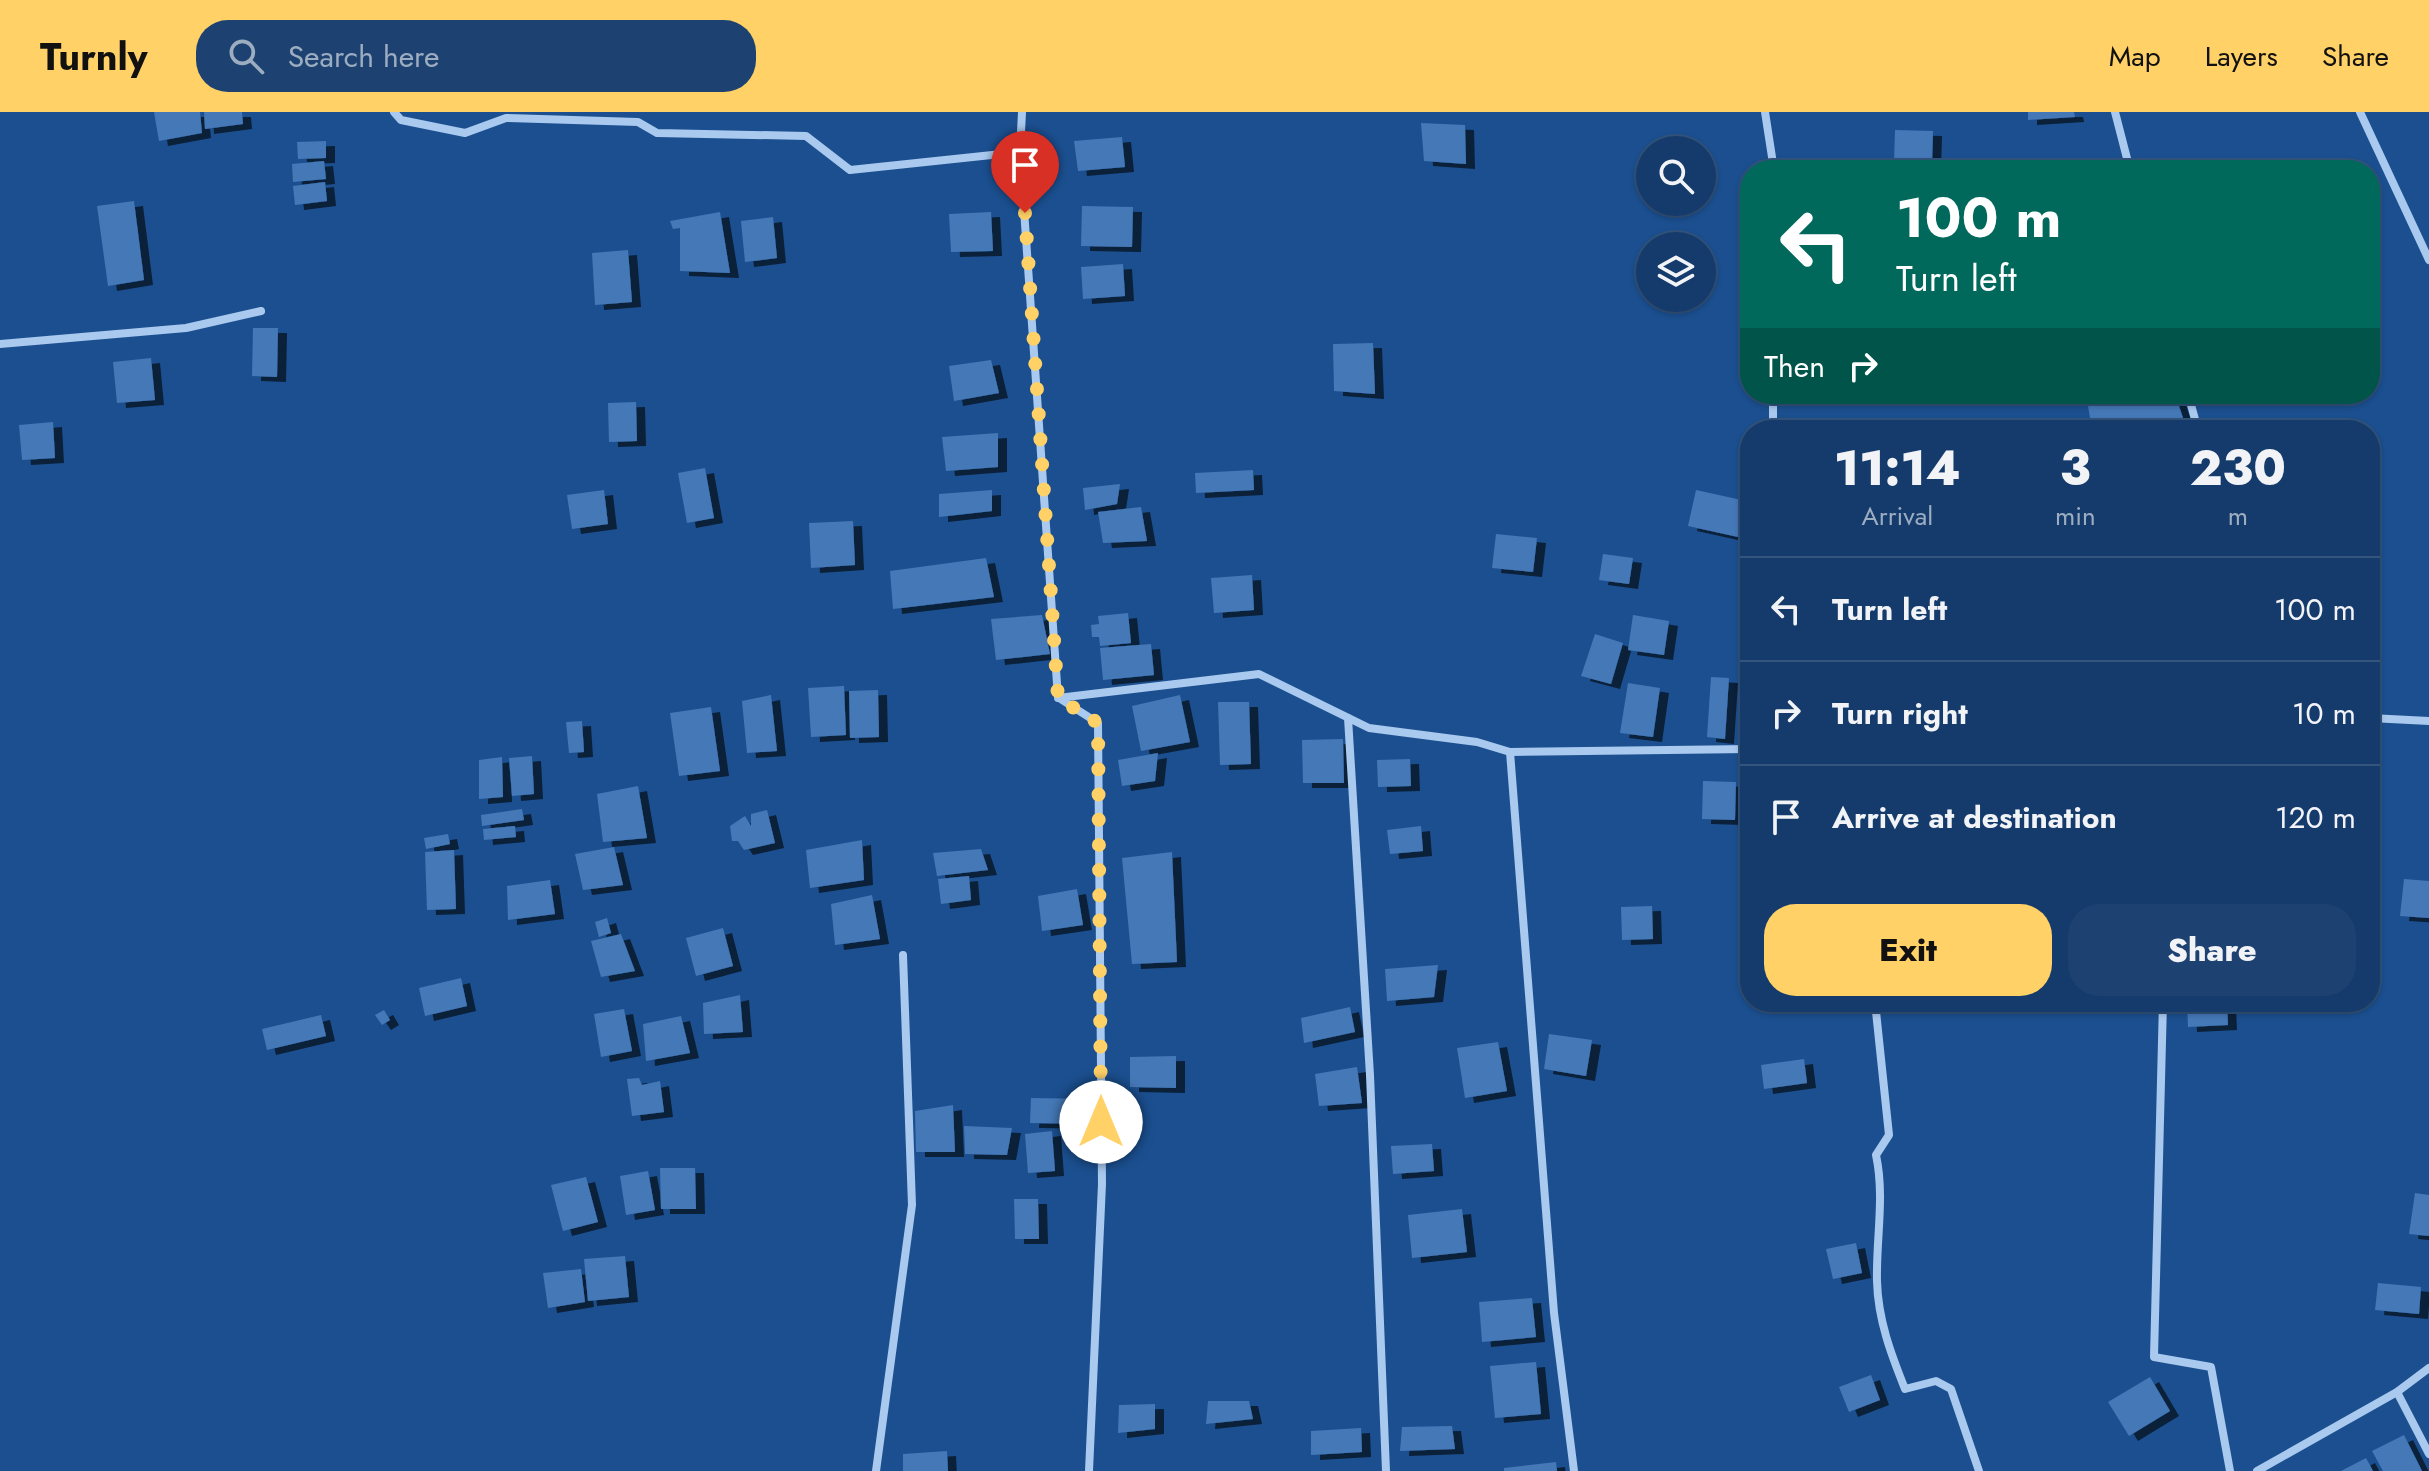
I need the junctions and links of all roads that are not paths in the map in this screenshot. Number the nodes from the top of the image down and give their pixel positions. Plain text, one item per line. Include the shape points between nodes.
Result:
1 (394, 112) edge
2 (1022, 112) edge
3 (1765, 112) edge
4 (2115, 112) edge
5 (2360, 112) edge
6 (1020, 152) junction
7 (1772, 160) edge
8 (2127, 160) edge
9 (2429, 260) edge
10 (261, 311) dead end
11 (0, 344) edge
12 (1058, 698) junction
13 (1348, 718) junction
14 (2380, 719) edge
15 (2429, 721) edge
16 (1740, 749) edge
17 (1510, 752) junction
18 (903, 955) dead end
19 (1876, 1012) edge
20 (2163, 1012) edge
21 (2429, 1368) edge
22 (2397, 1392) junction
23 (2429, 1454) edge
24 (876, 1471) edge
25 (1089, 1471) edge
26 (1386, 1471) edge
27 (1574, 1471) edge
28 (1979, 1471) edge
29 (2230, 1471) edge
30 (2257, 1471) edge

1 - 6 street via 401,120 465,133 506,118 638,122 657,133 806,136 850,170
2 - 6 street
3 - 7 street
4 - 8 street
5 - 9 street
6 - 12 street
10 - 11 street via 186,328
12 - 13 street via 1259,674
12 - 25 street via 1098,723 1102,1184
13 - 17 street via 1369,728 1477,742
13 - 26 street via 1371,1090
14 - 15 street
16 - 17 street
17 - 27 street via 1554,1313
18 - 24 street via 912,1205
19 - 28 street via 1889,1135 1876,1155 1881,1178 1877,1282 1884,1338 1905,1389 1936,1381 1951,1389
20 - 29 street via 2154,1357 2211,1367
21 - 22 street
22 - 23 street
22 - 30 street

